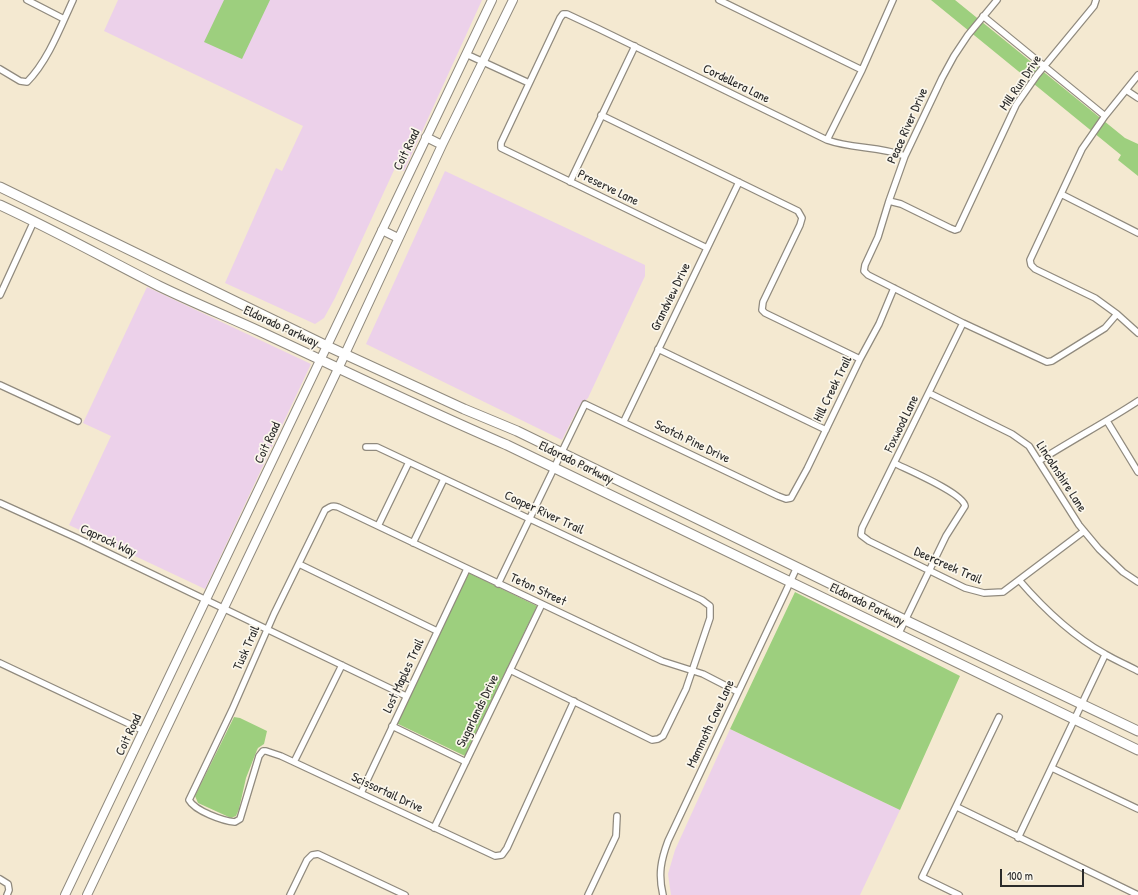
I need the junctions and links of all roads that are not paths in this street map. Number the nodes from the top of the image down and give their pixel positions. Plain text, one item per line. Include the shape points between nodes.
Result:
1 (27, 0) edge
2 (73, 0) edge
3 (492, 0) edge
4 (513, 0) edge
5 (719, 0) edge
6 (893, 0) edge
7 (997, 0) edge
8 (1096, 0) edge
9 (983, 16) junction
10 (64, 19) junction
11 (634, 46) junction
12 (466, 54) junction
13 (484, 62) junction
14 (1044, 66) junction
15 (0, 69) edge
16 (862, 70) junction
17 (1138, 75) edge
18 (529, 84) junction
19 (1126, 90) junction
20 (1138, 98) edge
21 (601, 115) junction
22 (1105, 116) junction
23 (426, 137) junction
24 (827, 140) junction
25 (442, 145) junction
26 (905, 156) junction
27 (570, 182) junction
28 (739, 182) junction
29 (0, 187) edge
30 (1061, 194) junction
31 (889, 201) junction
32 (0, 205) edge
33 (41, 207) junction
34 (34, 221) junction
35 (382, 230) junction
36 (1138, 233) edge
37 (398, 238) junction
38 (707, 248) junction
39 (894, 288) junction
40 (211, 290) junction
41 (0, 295) edge
42 (203, 306) junction
43 (1117, 314) junction
44 (963, 323) junction
45 (1138, 333) edge
46 (327, 346) junction
47 (658, 349) junction
48 (345, 354) junction
49 (860, 359) junction
50 (321, 360) junction
51 (338, 369) junction
52 (0, 385) edge
53 (929, 393) junction
54 (1138, 401) edge
55 (464, 409) junction
56 (78, 421) dead end
57 (624, 421) junction
58 (1107, 421) junction
59 (457, 424) junction
60 (826, 430) junction
61 (366, 447) dead end
62 (563, 453) junction
63 (1039, 461) junction
64 (409, 462) junction
65 (894, 463) junction
66 (555, 468) junction
67 (1138, 472) edge
68 (444, 479) junction
69 (789, 498) joint
70 (0, 503) edge
71 (329, 507) joint
72 (530, 519) junction
73 (378, 526) junction
74 (1084, 531) junction
75 (861, 535) joint
76 (413, 543) junction
77 (299, 564) junction
78 (797, 567) junction
79 (467, 569) junction
80 (930, 570) junction
81 (1019, 580) junction
82 (790, 582) junction
83 (1138, 582) edge
84 (498, 584) junction
85 (207, 600) junction
86 (542, 604) junction
87 (223, 608) junction
88 (905, 620) junction
89 (268, 629) junction
90 (438, 631) junction
91 (898, 634) junction
92 (1105, 655) junction
93 (0, 663) edge
94 (342, 665) junction
95 (510, 670) junction
96 (692, 671) junction
97 (1138, 671) edge
98 (738, 692) junction
99 (406, 696) junction
100 (574, 701) junction
101 (1082, 704) junction
102 (999, 717) dead end
103 (1074, 720) junction
104 (392, 726) junction
105 (1138, 730) edge
106 (144, 731) junction
107 (1138, 750) edge
108 (294, 762) junction
109 (466, 762) junction
110 (1052, 768) junction
111 (361, 793) junction
112 (957, 807) junction
113 (1138, 809) edge
114 (617, 816) dead end
115 (235, 822) joint
116 (434, 828) junction
117 (1018, 838) junction
118 (0, 879) edge
119 (7, 895) edge
120 (65, 895) edge
121 (87, 895) edge
122 (290, 895) edge
123 (405, 895) edge
124 (588, 895) edge
125 (663, 895) edge
126 (960, 895) edge
127 (1138, 895) edge

1 - 10 street
2 - 10 street
3 - 12 main road, Coit Road
4 - 13 main road
5 - 16 street
6 - 16 street
7 - 9 street, Peace River Drive
8 - 14 street, Mill Run Drive via 1094,6
9 - 14 street
9 - 26 street, Peace River Drive via 954,56
10 - 15 street via 46,56 27,82 20,81
11 - 18 street, Cordellera Lane via 563,14
11 - 21 street
11 - 24 street, Cordellera Lane
12 - 13 street
12 - 23 main road, Coit Road
13 - 18 street
13 - 25 main road
14 - 22 street
14 - 31 street, Mill Run Drive via 1016,105 957,230
16 - 24 street
17 - 19 street
18 - 27 street, Preserve Lane via 501,143 501,148
19 - 20 street
19 - 22 street
21 - 27 street
21 - 28 street
22 - 30 street via 1082,149
23 - 25 main road
23 - 35 main road, Coit Road
24 - 26 street, Cordellera Lane via 854,147 888,150
25 - 37 main road
26 - 31 street, Peace River Drive
27 - 38 street, Preserve Lane
28 - 38 street, Grandview Drive
28 - 49 street via 798,211 802,216 762,302 762,310
29 - 33 main road, Eldorado Parkway
30 - 36 street
30 - 43 street via 1031,256 1030,264 1038,271 1095,298
31 - 39 street, Peace River Drive via 878,236 864,265 865,273
32 - 34 main road, Eldorado Parkway
33 - 34 main road
33 - 40 main road, Eldorado Parkway
34 - 41 street
34 - 42 main road, Eldorado Parkway
35 - 37 main road
35 - 46 main road, Coit Road
37 - 48 main road
38 - 47 street, Grandview Drive
39 - 44 street
39 - 49 street, Hill Creek Trail via 879,324
40 - 42 main road
40 - 46 main road, Eldorado Parkway
42 - 50 main road, Eldorado Parkway
43 - 44 street via 1105,328 1049,362
43 - 45 street
44 - 53 street, Foxwood Lane
46 - 48 main road, Eldorado Parkway
46 - 50 main road, Coit Road
47 - 57 street, Grandview Drive
47 - 60 street
48 - 51 main road
48 - 55 main road, Eldorado Parkway
49 - 60 street, Hill Creek Trail
50 - 51 main road, Eldorado Parkway
50 - 85 main road, Coit Road
51 - 59 main road, Eldorado Parkway
51 - 87 main road
52 - 56 street
53 - 63 street, Lincolnshire Lane via 1016,436 1029,446
53 - 65 street, Foxwood Lane
54 - 58 street
55 - 59 main road
55 - 62 main road, Eldorado Parkway
57 - 62 street, Scotch Pine Drive via 585,404
57 - 69 street, Scotch Pine Drive via 778,496
58 - 63 street
58 - 67 street
59 - 66 main road, Eldorado Parkway
60 - 69 street, Hill Creek Trail via 794,494
61 - 64 street, Cooper River Trail via 377,447
62 - 66 street
62 - 78 main road, Eldorado Parkway
63 - 74 street, Lincolnshire Lane
64 - 68 street, Cooper River Trail
64 - 73 street
65 - 75 street, Foxwood Lane via 862,528
65 - 80 street via 951,491 965,504
66 - 72 street
66 - 82 main road, Eldorado Parkway
68 - 72 street, Cooper River Trail
68 - 76 street
70 - 85 street, Caprock Way
71 - 73 street, Teton Street via 338,507
71 - 77 street, Tusk Trail via 325,510
72 - 84 street
72 - 96 street, Cooper River Trail via 710,606 710,618
73 - 76 street, Teton Street
74 - 81 street, Deercreek Trail
74 - 83 street, Lincolnshire Lane via 1123,572
75 - 80 street, Deercreek Trail
76 - 79 street, Teton Street
77 - 89 street, Tusk Trail
77 - 90 street
78 - 82 street, Mammoth Cave Lane
78 - 88 main road, Eldorado Parkway
79 - 84 street, Teton Street
79 - 90 street, Lost Maples Trail
80 - 81 street, Deercreek Trail via 965,588 984,594 1003,592
80 - 88 street
81 - 92 street via 1057,620
82 - 91 main road, Eldorado Parkway
82 - 98 street, Mammoth Cave Lane
84 - 86 street, Teton Street
85 - 87 street, Caprock Way
85 - 106 main road, Coit Road
86 - 95 street, Sugarlands Drive
86 - 96 street, Teton Street via 662,661
87 - 89 street, Caprock Way
87 - 121 main road
88 - 91 street
88 - 101 main road, Eldorado Parkway
89 - 94 street, Caprock Way
89 - 115 street, Tusk Trail via 189,800 191,804 211,815
90 - 99 street, Lost Maples Trail
91 - 103 main road, Eldorado Parkway
92 - 97 street
92 - 101 street
93 - 106 street
94 - 99 street, Caprock Way
94 - 108 street
95 - 100 street
95 - 109 street, Sugarlands Drive
96 - 98 street, Teton Street
96 - 100 street via 677,709 663,736 658,740 652,740
98 - 125 street, Mammoth Cave Lane via 662,857 660,877
99 - 104 street, Lost Maples Trail
100 - 116 street, Scissortail Drive via 502,855 495,856
101 - 103 street
101 - 105 main road, Eldorado Parkway
102 - 112 street
103 - 107 main road, Eldorado Parkway
103 - 110 street
104 - 109 street
104 - 111 street, Lost Maples Trail
106 - 120 main road, Coit Road
108 - 111 street, Scissortail Drive
108 - 115 street, Scissortail Drive via 263,751 255,766 240,819
109 - 116 street, Sugarlands Drive
110 - 113 street
110 - 117 street
111 - 116 street, Scissortail Drive
112 - 117 street
112 - 126 street via 922,878
114 - 124 street via 616,836
117 - 127 street
118 - 119 street via 9,887
122 - 123 street via 308,858 314,855 322,855

